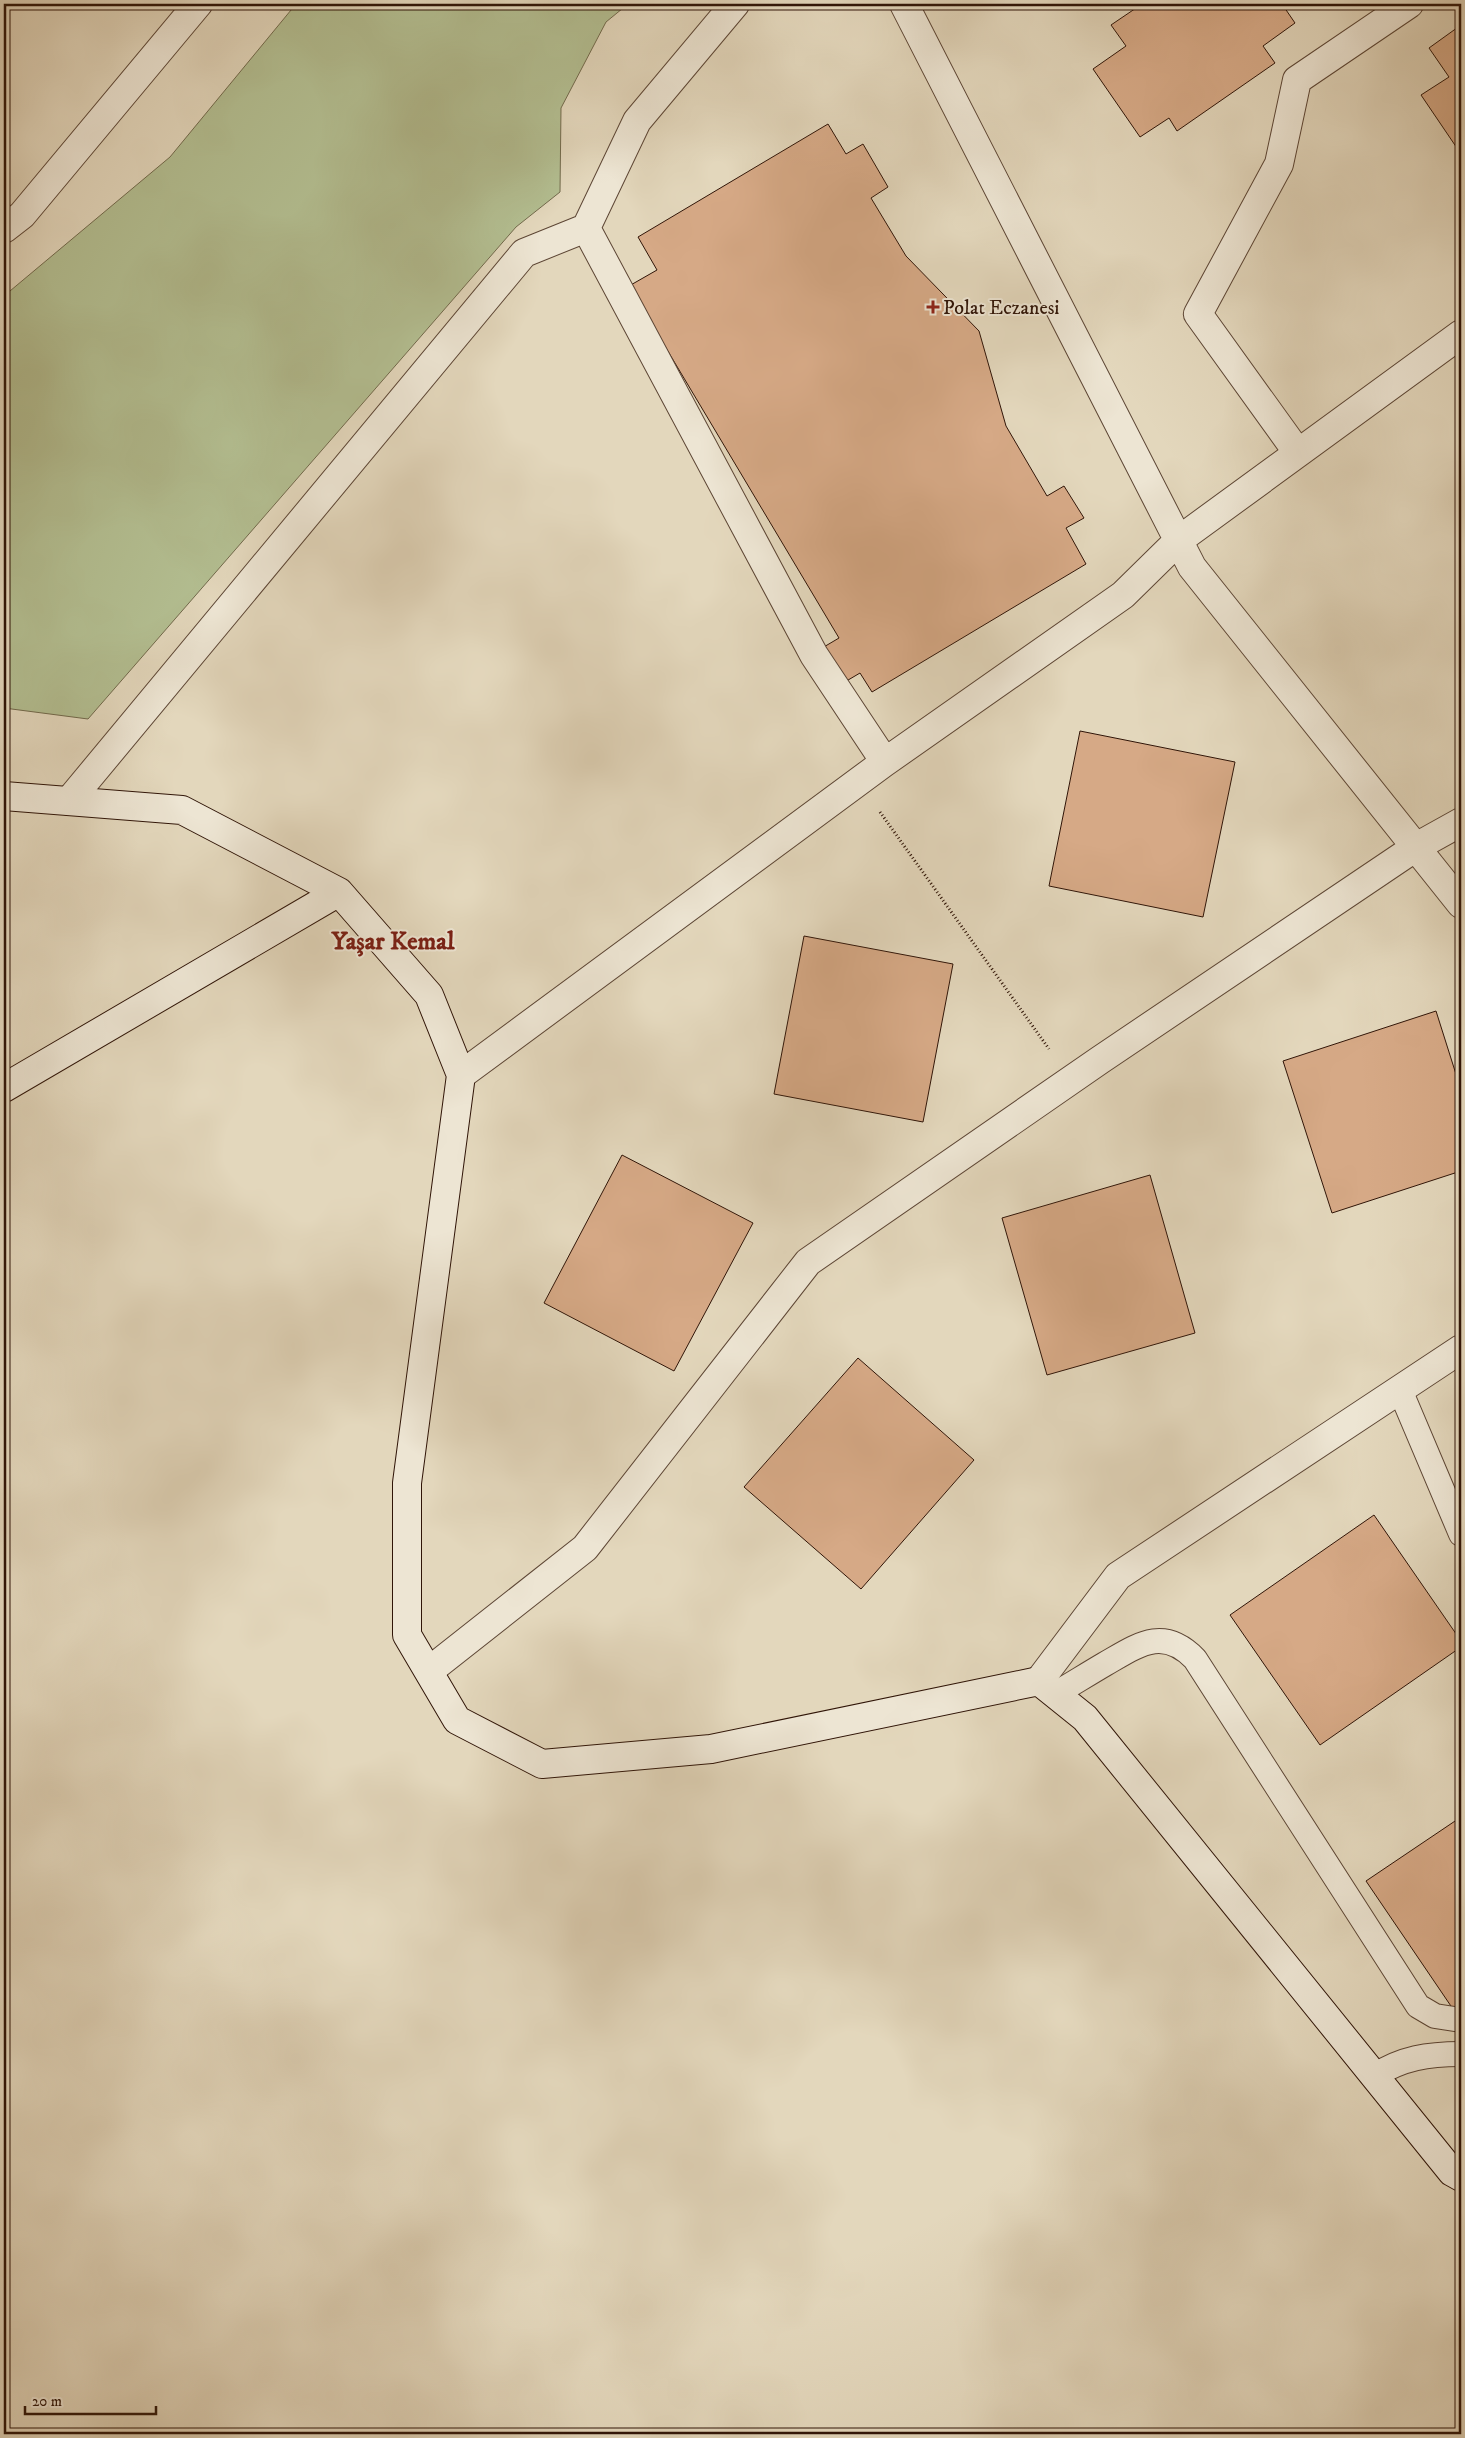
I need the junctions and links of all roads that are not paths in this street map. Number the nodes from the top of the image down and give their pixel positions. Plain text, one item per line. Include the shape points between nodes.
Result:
1 (198, 4) edge
2 (735, 4) edge
3 (904, 4) edge
4 (1410, 4) edge
5 (586, 228) junction
6 (4, 230) edge
7 (1461, 334) edge
8 (1298, 453) junction
9 (1179, 540) junction
10 (885, 762) junction
11 (4, 796) edge
12 (69, 801) junction
13 (1461, 822) edge
14 (1416, 847) junction
15 (339, 892) junction
16 (1461, 904) edge
17 (461, 1075) junction
18 (4, 1088) edge
19 (1461, 1349) edge
20 (1400, 1390) junction
21 (1461, 1534) edge
22 (429, 1672) junction
23 (1047, 1687) junction
24 (1461, 2020) edge
25 (1461, 2054) edge
26 (1374, 2076) junction
27 (1461, 2177) edge

1 - 6 street via 22,215
2 - 5 street via 637,121
3 - 9 street
4 - 8 street via 1297,80 1279,164 1198,314
5 - 10 street via 814,655
5 - 12 street via 524,254
7 - 8 street
8 - 9 street
9 - 10 street via 1123,595
9 - 14 street via 1192,567
10 - 17 street
11 - 12 street
12 - 15 street via 182,810
13 - 14 street
14 - 16 street
14 - 22 street via 808,1262 585,1548
15 - 17 street via 429,995
15 - 18 street
17 - 22 street via 407,1483 407,1635
19 - 20 street
20 - 21 lane
20 - 23 street via 1118,1576
22 - 23 street via 457,1720 542,1764 711,1749
23 - 24 lane via 1140,1644 1163,1641 1186,1650 1201,1667 1418,2006 1435,2016
23 - 26 street via 1085,1718
25 - 26 lane via 1431,2054 1402,2061
26 - 27 street via 1452,2172

